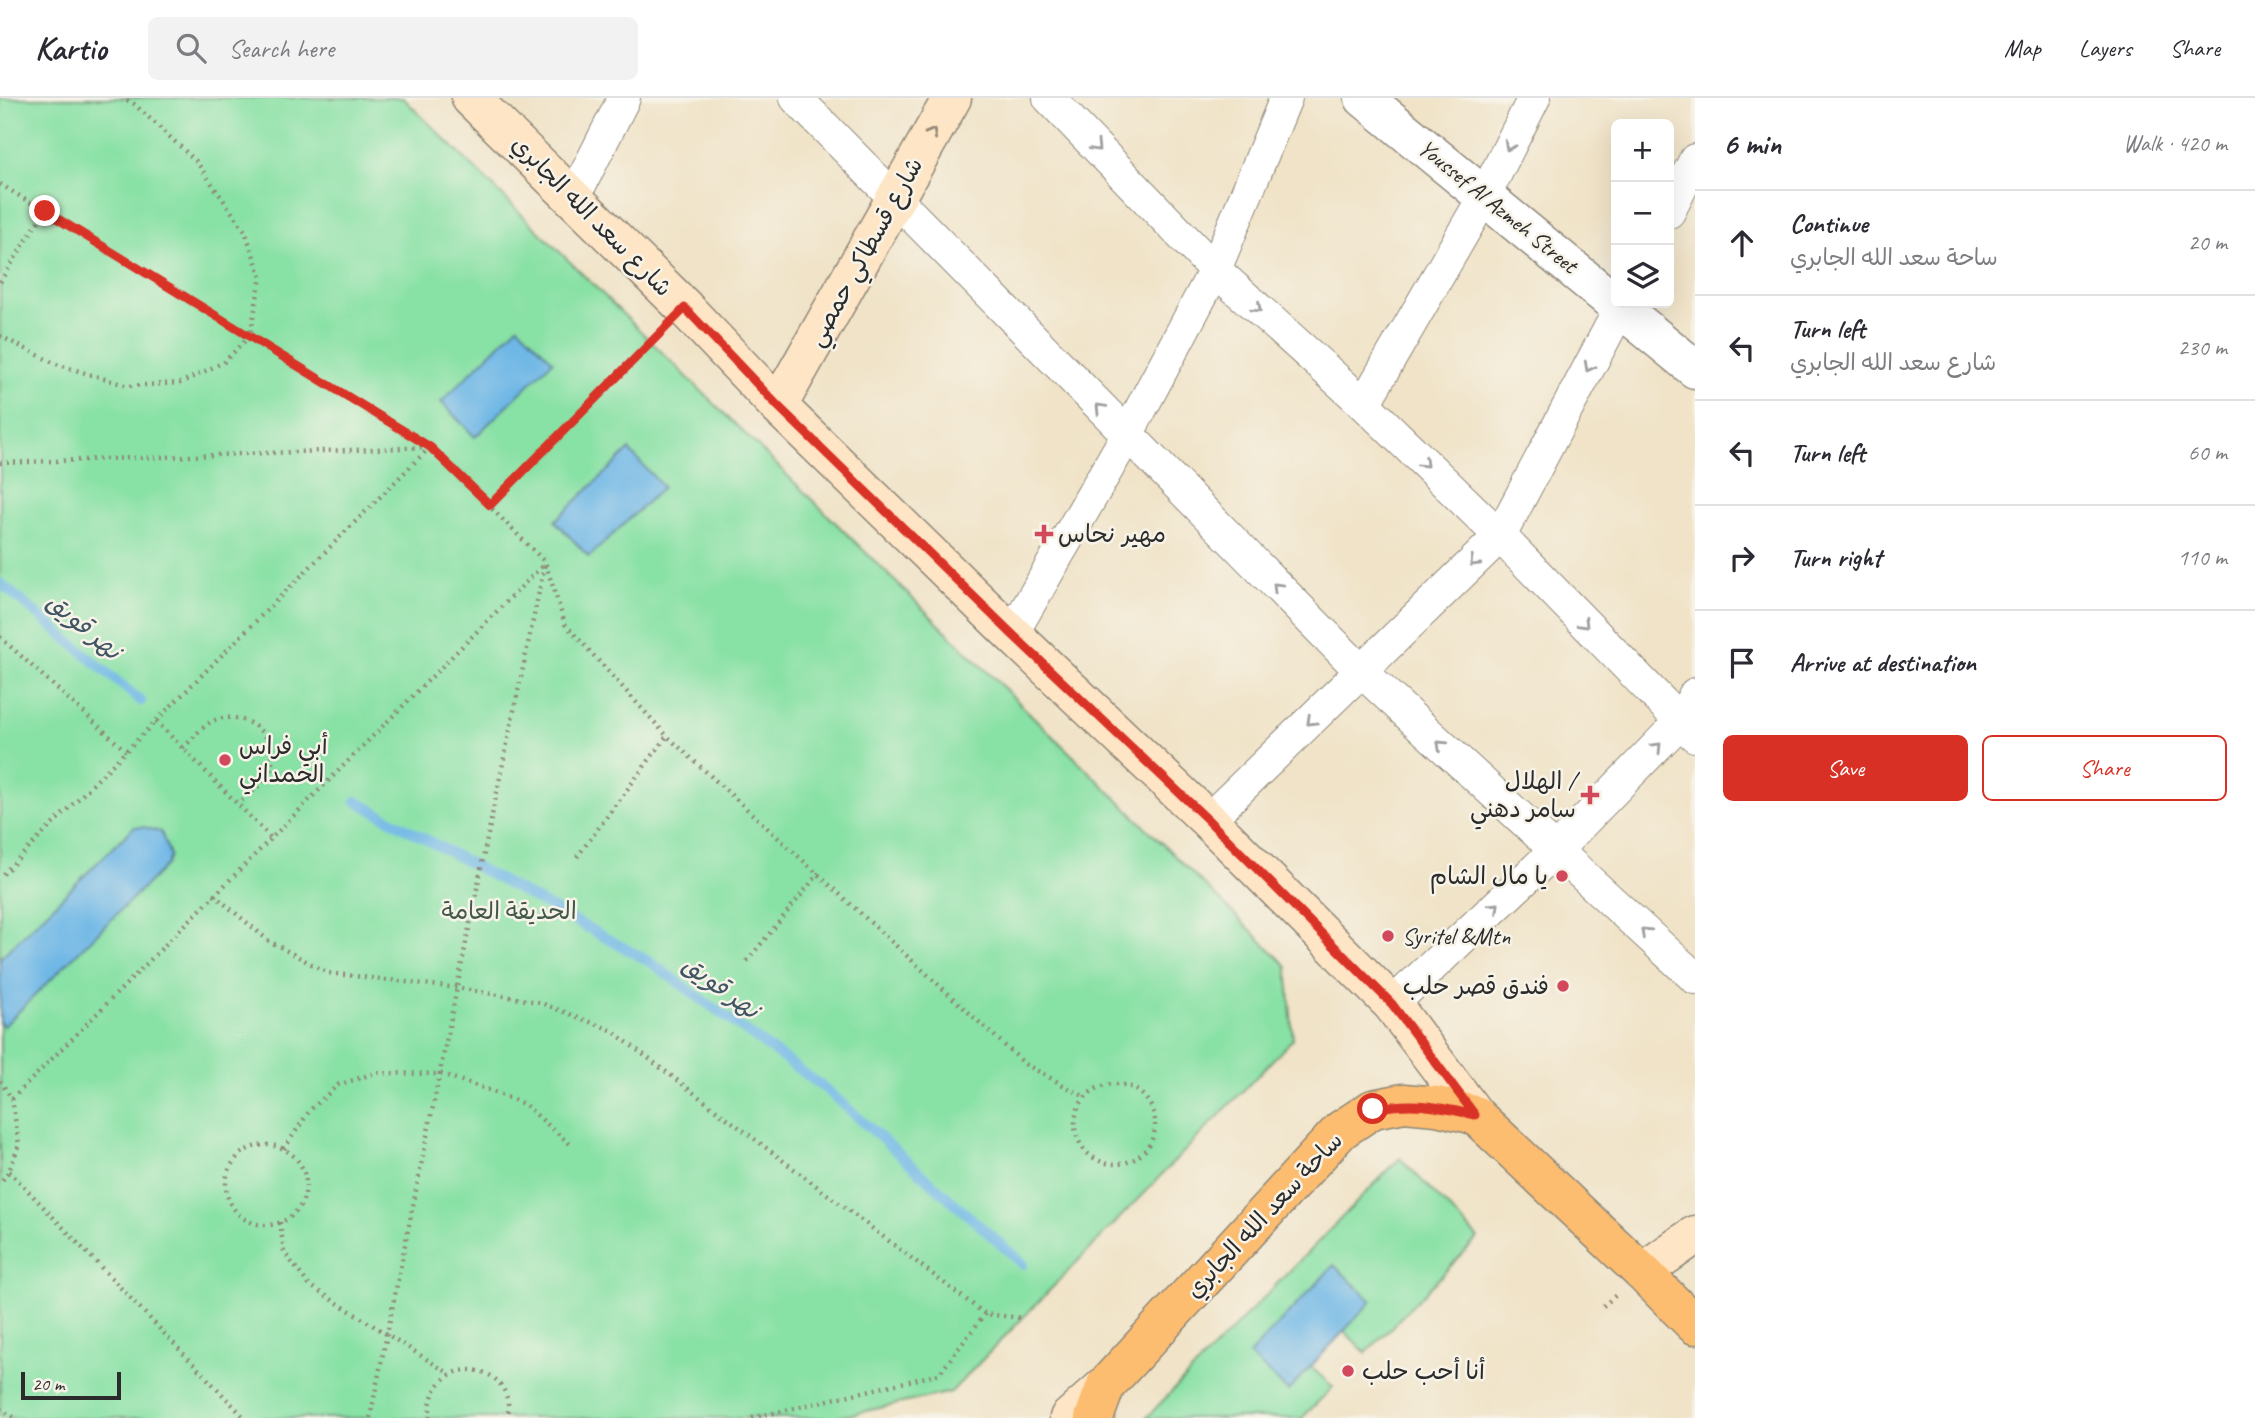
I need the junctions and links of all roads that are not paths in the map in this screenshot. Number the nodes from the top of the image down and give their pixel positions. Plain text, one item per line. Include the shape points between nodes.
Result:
1 (471, 98) edge
2 (624, 98) edge
3 (796, 98) edge
4 (952, 98) edge
5 (1049, 98) edge
6 (1286, 98) edge
7 (1364, 98) edge
8 (1534, 98) edge
9 (1695, 160) edge
10 (1485, 195) junction
11 (574, 197) junction
12 (895, 198) junction
13 (1674, 202) edge
14 (1215, 270) junction
15 (1611, 296) edge
16 (1620, 308) edge
17 (1625, 308) edge
18 (1695, 369) edge
19 (1364, 404) junction
20 (778, 406) junction
21 (1127, 435) junction
22 (1500, 537) junction
23 (1012, 634) junction
24 (1362, 672) junction
25 (1695, 694) edge
26 (1688, 729) edge
27 (1208, 820) junction
28 (1556, 850) junction
29 (1695, 978) edge
30 (1392, 1004) junction
31 (1475, 1115) junction
32 (1695, 1235) edge
33 (1643, 1272) junction
34 (1695, 1325) edge
35 (1100, 1402) edge
36 (1069, 1418) edge

1 - 11 main road, شارع سعد الله الجابري
2 - 11 street
3 - 12 street
12 -> 4 main road, شارع قسطاكي حمصي
5 -> 14 street
6 - 14 street
7 - 10 street, Youssef Al Azmeh Street
8 -> 10 street
9 - 13 street
10 - 15 street, Youssef Al Azmeh Street
10 - 19 street
11 - 20 main road, شارع سعد الله الجابري
12 - 20 main road, شارع قسطاكي حمصي
21 -> 12 street
14 -> 19 street
14 - 21 street
16 -> 22 street
17 - 18 street, Youssef Al Azmeh Street
19 -> 22 street
20 - 23 main road, شارع سعد الله الجابري
21 - 23 street
24 -> 21 street
22 -> 24 street
22 -> 26 street
23 - 27 main road, شارع سعد الله الجابري
24 -> 27 street
28 -> 24 street
25 - 26 street
28 -> 26 street
27 - 30 main road, شارع سعد الله الجابري
29 -> 28 street
30 -> 28 street
30 - 31 main road, شارع سعد الله الجابري
31 - 33 main road, ساحة سعد الله الجابري
31 - 35 main road, ساحة سعد الله الجابري via 1404,1103 1373,1109 1341,1130
32 - 33 main road
33 - 34 main road, ساحة سعد الله الجابري
35 - 36 main road

